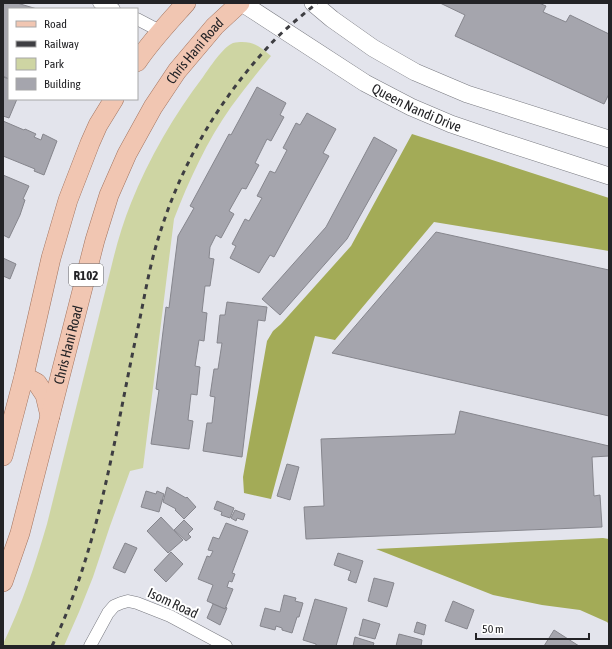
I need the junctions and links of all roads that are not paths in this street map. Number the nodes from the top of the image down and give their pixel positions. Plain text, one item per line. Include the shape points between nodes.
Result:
1 (99, 3) edge
2 (186, 3) edge
3 (241, 3) edge
4 (313, 3) edge
5 (112, 8) edge
6 (138, 20) edge
7 (160, 31) junction
8 (138, 61) edge
9 (113, 100) edge
10 (609, 139) edge
11 (609, 176) edge
12 (24, 376) junction
13 (50, 416) junction
14 (3, 456) edge
15 (3, 582) edge
16 (90, 646) edge
17 (226, 646) edge

1 - 5 street
2 - 7 main road
3 - 11 main road, Queen Nandi Drive via 365,82 411,107 451,124
3 - 13 main road, Chris Hani Road / R102 via 215,26 177,71 127,154 109,195 95,240
4 - 10 main road via 373,48 415,72 467,94
6 - 7 street
7 - 8 main road
9 - 12 main road, R102 via 98,125 68,200 51,258
12 - 13 main road via 37,383 45,395
12 - 14 main road, R102
13 - 15 main road, Chris Hani Road / R102 via 20,533
16 - 17 street, Isom Road via 108,613 114,606 128,601 170,616

